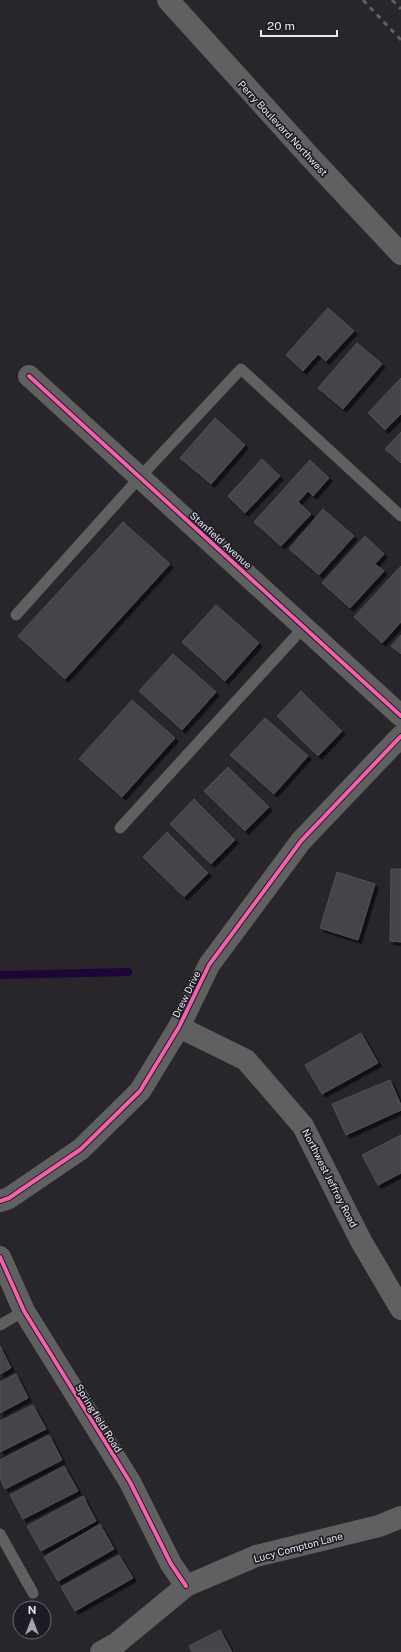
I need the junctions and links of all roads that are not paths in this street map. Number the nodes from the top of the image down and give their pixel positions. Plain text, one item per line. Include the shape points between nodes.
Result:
1 (168, 0) edge
2 (401, 254) edge
3 (30, 376) dead end
4 (140, 477) junction
5 (401, 516) edge
6 (16, 615) dead end
7 (304, 627) junction
8 (401, 716) edge
9 (401, 736) edge
10 (120, 828) dead end
11 (179, 1027) junction
12 (0, 1200) edge
13 (0, 1258) edge
14 (401, 1309) edge
15 (24, 1311) junction
16 (0, 1325) edge
17 (401, 1517) edge
18 (0, 1534) edge
19 (186, 1586) junction
20 (33, 1593) dead end
21 (101, 1652) edge

1 - 2 street, Perry Boulevard Northwest
3 - 4 street, Stanfield Avenue
4 - 5 lane via 241,369
4 - 6 lane
4 - 7 street, Stanfield Avenue
7 - 8 street, Stanfield Avenue
7 - 10 lane
9 - 11 street, Drew Drive via 301,841 209,965
11 - 12 street, Drew Drive via 140,1090 82,1149 9,1198
11 - 14 street, Northwest Jeffrey Road via 246,1060 303,1126 361,1240
13 - 15 street, Springfield Road
15 - 16 lane
15 - 19 street, Springfield Road via 130,1482 171,1564
17 - 19 street, Lucy Compton Lane via 379,1526 256,1556
18 - 20 lane
19 - 21 street, Lucy Compton Lane via 117,1643

